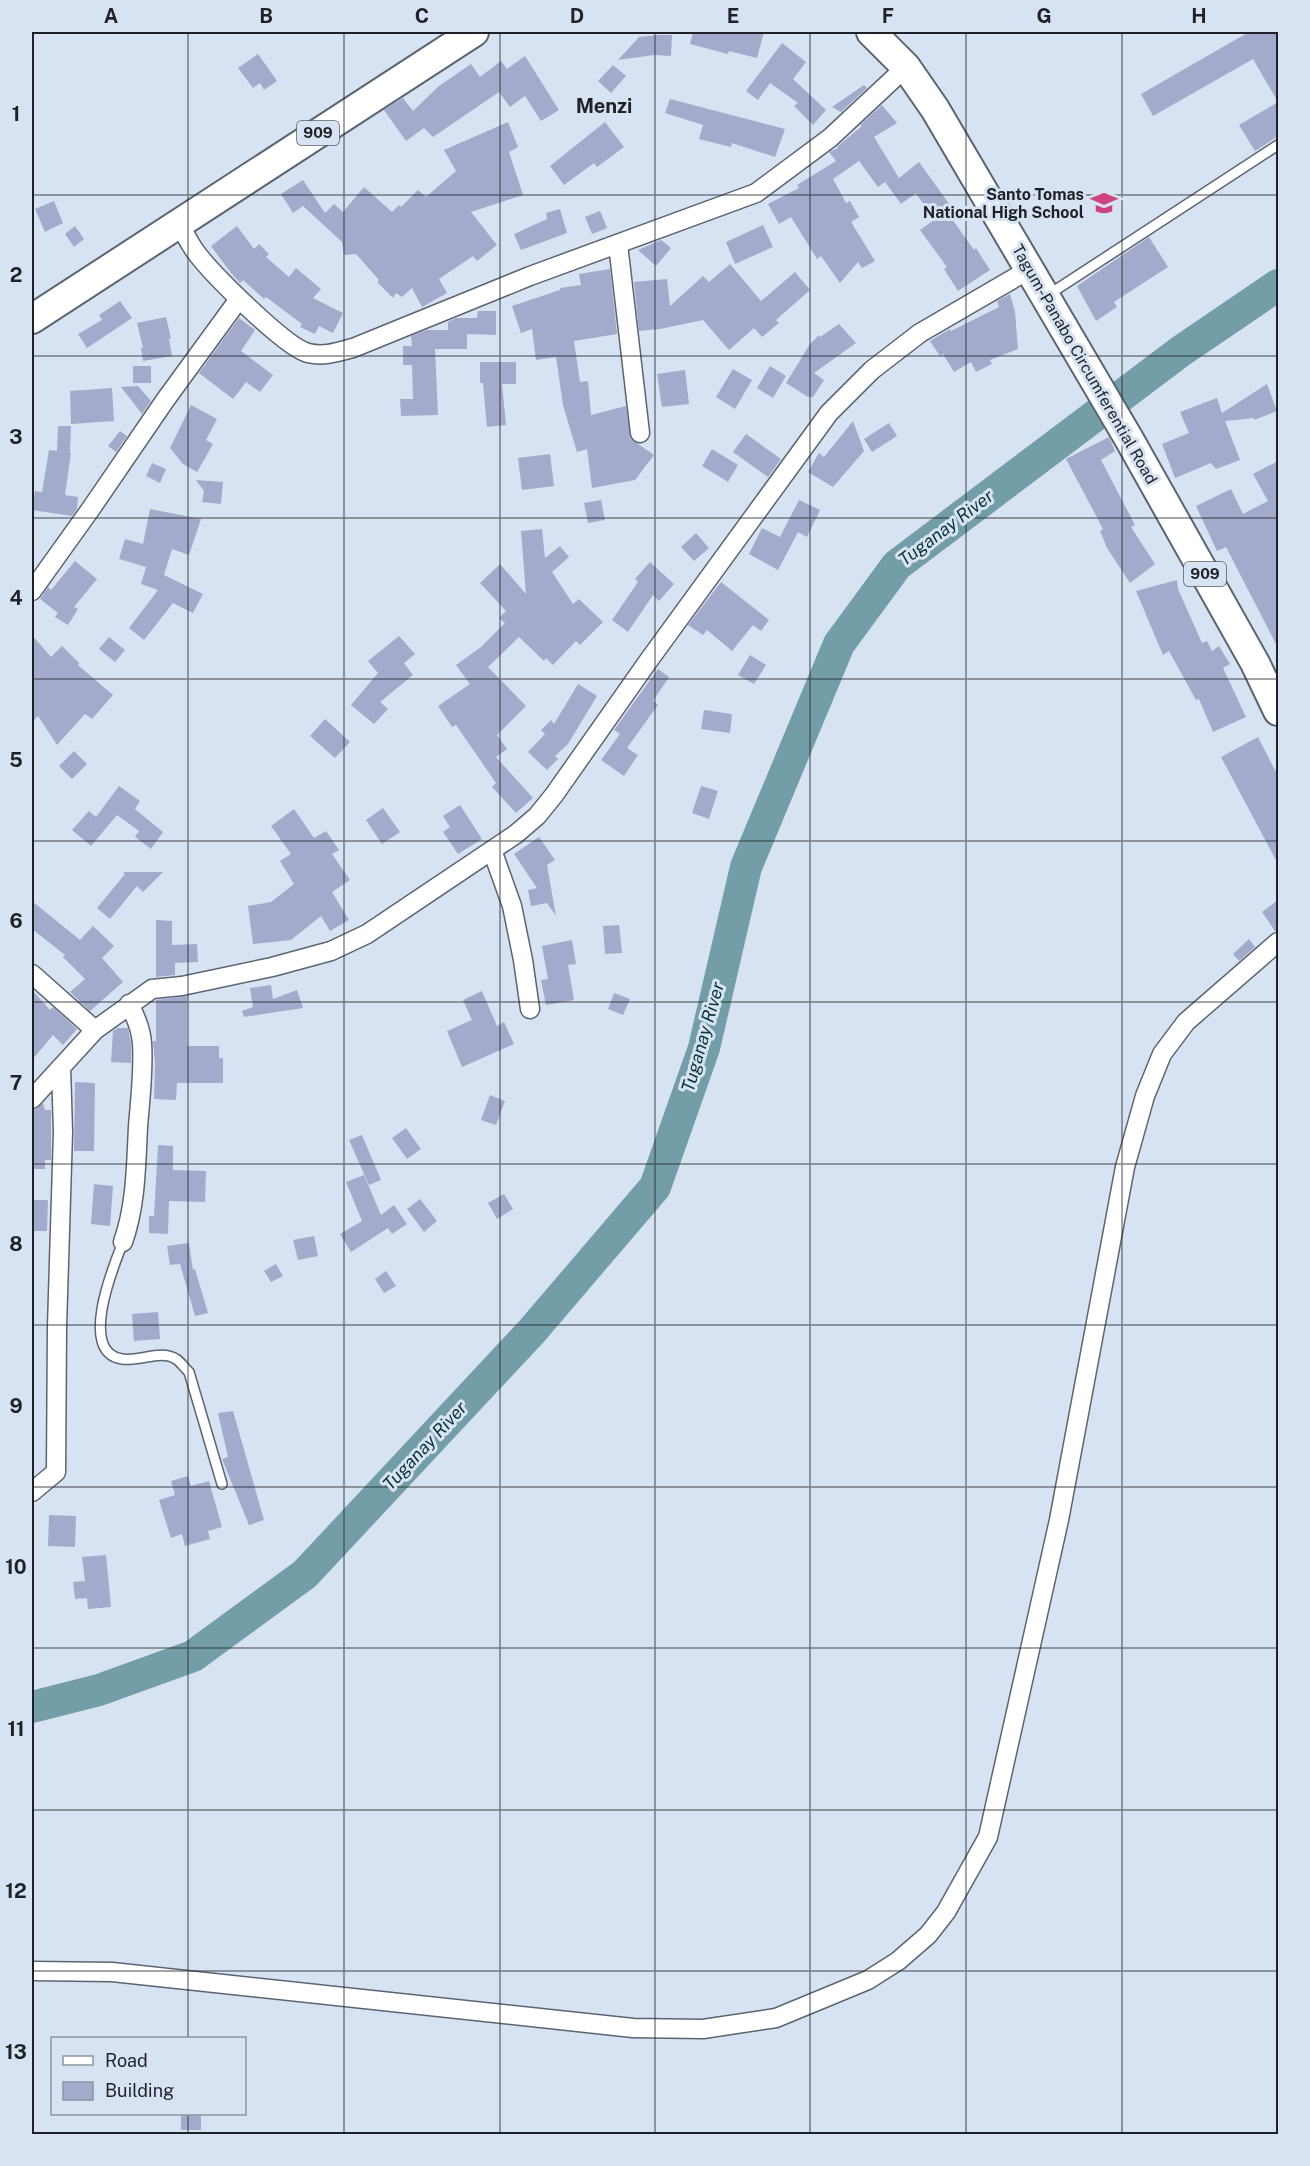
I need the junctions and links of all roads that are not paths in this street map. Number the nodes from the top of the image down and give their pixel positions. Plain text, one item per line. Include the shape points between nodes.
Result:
1 (474, 32) edge
2 (871, 32) edge
3 (906, 67) junction
4 (1278, 145) edge
5 (179, 223) junction
6 (618, 244) junction
7 (1030, 269) junction
8 (1046, 296) junction
9 (238, 299) junction
10 (32, 319) edge
11 (640, 433) dead end
12 (32, 591) edge
13 (1278, 711) edge
14 (492, 850) junction
15 (1278, 942) edge
16 (32, 974) edge
17 (129, 1004) junction
18 (530, 1009) dead end
19 (95, 1030) junction
20 (61, 1067) junction
21 (32, 1099) edge
22 (123, 1242) joint
23 (222, 1484) dead end
24 (32, 1492) edge
25 (32, 1971) edge

1 - 5 main road, 909
2 - 3 main road, Tagum-Panabo Circumferential Road / 909
3 - 6 street via 830,138 756,193
3 - 7 main road, Tagum-Panabo Circumferential Road / 909
4 - 8 lane
5 - 9 street via 195,252
5 - 10 main road, 909
6 - 9 street via 353,348 326,355 306,352
6 - 11 street
7 - 8 main road, Tagum-Panabo Circumferential Road / 909
7 - 14 street via 920,333 872,370 829,413 554,795 537,816
8 - 13 main road, Tagum-Panabo Circumferential Road / 909 via 1130,439
9 - 12 street
14 - 17 street via 367,934 331,951 182,986 152,989
14 - 18 street via 512,906
15 - 25 street via 1186,1022 1162,1054 1145,1096 1125,1167 1059,1520 987,1838 946,1912 928,1935 898,1961 868,1980 776,2018 703,2029 633,2028 112,1972
16 - 19 street
17 - 19 street
17 - 22 street via 137,1019 142,1054 134,1197
19 - 20 street
20 - 21 street
20 - 24 street via 56,1472
22 - 23 lane via 103,1301 100,1324 104,1350 124,1360 163,1355 177,1359 189,1372

